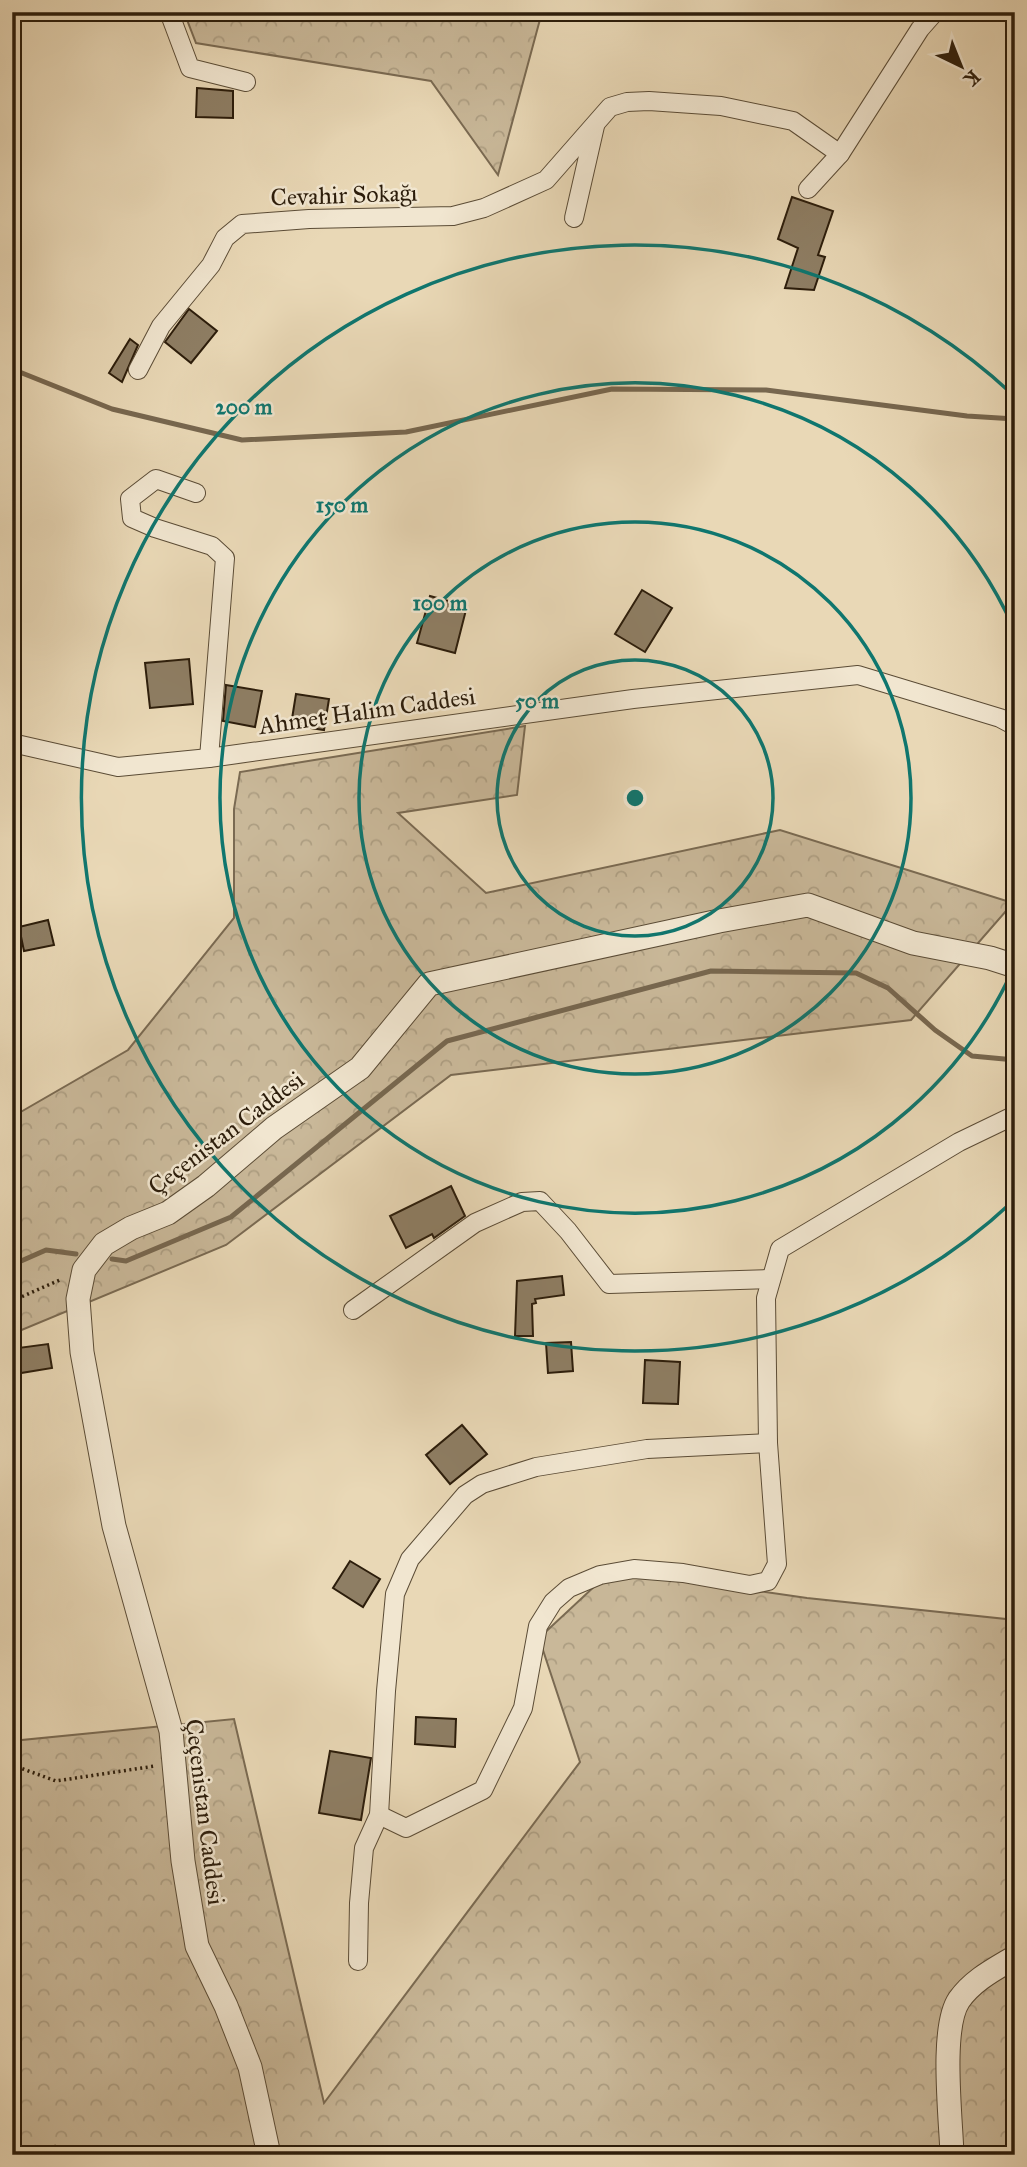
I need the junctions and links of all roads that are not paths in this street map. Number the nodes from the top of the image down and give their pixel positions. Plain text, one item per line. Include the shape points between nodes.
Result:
1 (169, 12) edge
2 (935, 12) edge
3 (246, 82) dead end
4 (595, 123) junction
5 (840, 154) junction
6 (808, 189) dead end
7 (574, 218) dead end
8 (138, 370) dead end
9 (196, 493) dead end
10 (1015, 726) edge
11 (12, 743) edge
12 (209, 758) junction
13 (1015, 966) edge
14 (1015, 1115) edge
15 (771, 1279) junction
16 (352, 1310) dead end
17 (768, 1443) junction
18 (379, 1815) junction
19 (1015, 1957) edge
20 (358, 1961) dead end
21 (269, 2155) edge
22 (952, 2155) edge

1 - 3 street via 190,68
2 - 5 street
4 - 5 street, Cevahir Sokağı via 611,107 627,103 721,106 793,121
4 - 7 street
4 - 8 street, Cevahir Sokağı via 546,180 484,208 453,216 242,224 225,238 211,265 162,326
5 - 6 street
9 - 12 street via 156,480 130,499 132,518 212,546 225,558
10 - 12 street, Ahmet Halim Caddesi via 858,675 633,699
11 - 12 street, Ahmet Halim Caddesi via 118,767
13 - 21 street, Çeçenistan Caddesi via 913,943 808,905 429,984 360,1068 274,1128 168,1213 104,1244 83,1270 78,1298 82,1352 114,1526 171,1731 183,1861 197,1946 250,2067
14 - 15 street via 959,1142 780,1249
15 - 16 street via 609,1283 540,1201 522,1202 475,1223
15 - 17 street via 766,1298
17 - 18 street via 647,1449 548,1465 482,1484 465,1494 410,1559 395,1594
17 - 18 street via 777,1564 768,1581 750,1585 634,1569 600,1575 569,1588 553,1602 538,1626 523,1708 484,1790 406,1828
18 - 20 street via 364,1848
19 - 22 street via 980,1978 958,2001 948,2038

